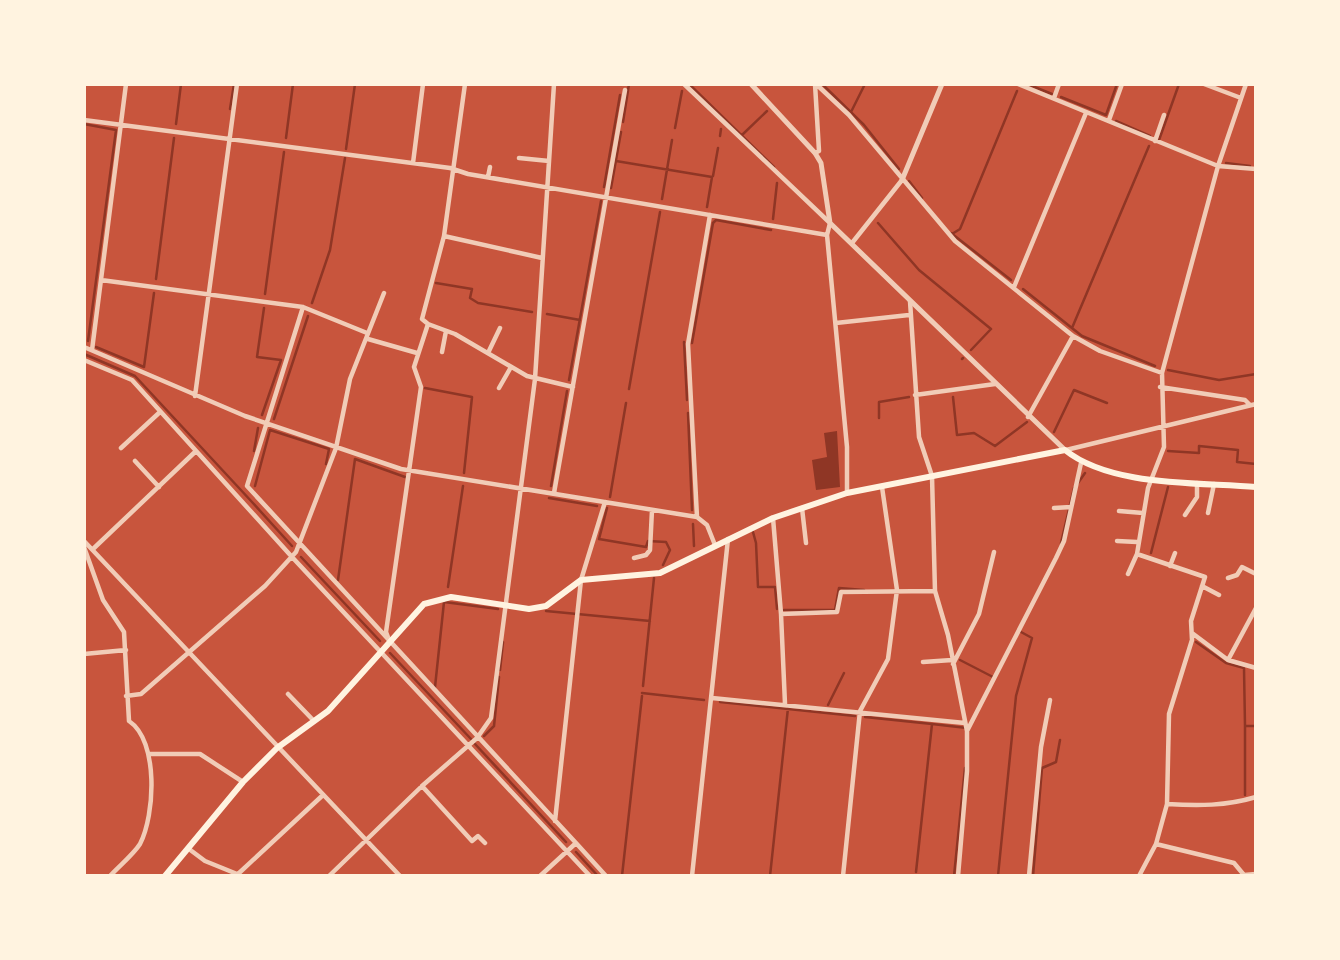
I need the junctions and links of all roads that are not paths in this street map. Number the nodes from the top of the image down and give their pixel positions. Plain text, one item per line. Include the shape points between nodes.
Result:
1 (126, 84) edge
2 (237, 84) edge
3 (423, 84) edge
4 (465, 84) edge
5 (554, 84) edge
6 (684, 84) edge
7 (751, 84) edge
8 (815, 84) edge
9 (942, 84) edge
10 (1018, 84) edge
11 (1059, 84) edge
12 (1122, 84) edge
13 (1204, 84) edge
14 (1246, 84) edge
15 (625, 89) dead end
16 (1241, 97) junction
17 (1054, 98) junction
18 (1086, 113) junction
19 (1164, 115) dead end
20 (84, 120) edge
21 (1109, 120) junction
22 (120, 124) junction
23 (230, 138) junction
24 (1155, 141) junction
25 (815, 153) junction
26 (519, 158) dead end
27 (549, 160) junction
28 (413, 163) junction
29 (1218, 166) junction
30 (490, 167) dead end
31 (456, 169) junction
32 (1256, 169) edge
33 (488, 177) junction
34 (902, 180) junction
35 (547, 186) junction
36 (607, 195) junction
37 (710, 215) junction
38 (830, 223) junction
39 (827, 235) junction
40 (444, 236) junction
41 (852, 243) junction
42 (543, 258) junction
43 (101, 280) junction
44 (1014, 287) junction
45 (209, 293) junction
46 (384, 293) dead end
47 (910, 301) junction
48 (303, 307) junction
49 (909, 315) junction
50 (836, 323) junction
51 (428, 324) junction
52 (500, 328) dead end
53 (446, 331) junction
54 (368, 336) junction
55 (1073, 336) junction
56 (84, 347) edge
57 (92, 350) junction
58 (442, 352) dead end
59 (417, 353) junction
60 (488, 354) junction
61 (84, 360) edge
62 (511, 367) junction
63 (1162, 373) junction
64 (535, 379) junction
65 (995, 384) junction
66 (574, 387) junction
67 (1160, 387) junction
68 (499, 388) dead end
69 (915, 395) junction
70 (195, 396) junction
71 (1253, 404) edge
72 (160, 412) junction
73 (1028, 416) junction
74 (264, 424) junction
75 (1163, 427) junction
76 (335, 448) junction
77 (121, 449) dead end
78 (1065, 450) junction
79 (196, 451) junction
80 (135, 461) dead end
81 (1081, 463) junction
82 (410, 471) junction
83 (932, 475) junction
84 (1153, 478) junction
85 (1197, 482) junction
86 (1214, 484) junction
87 (159, 487) junction
88 (520, 487) junction
89 (882, 487) junction
90 (1256, 487) edge
91 (554, 493) junction
92 (848, 493) junction
93 (605, 502) junction
94 (1071, 507) junction
95 (802, 508) junction
96 (1054, 508) dead end
97 (652, 510) junction
98 (1119, 510) dead end
99 (1143, 513) junction
100 (1208, 513) dead end
101 (1185, 515) dead end
102 (697, 517) junction
103 (773, 518) junction
104 (729, 538) junction
105 (84, 541) edge
106 (1116, 541) dead end
107 (1137, 542) junction
108 (806, 543) dead end
109 (299, 545) junction
110 (715, 545) junction
111 (84, 547) edge
112 (93, 549) junction
113 (994, 552) dead end
114 (1175, 553) dead end
115 (1137, 554) junction
116 (292, 557) junction
117 (634, 558) dead end
118 (1170, 566) junction
119 (1128, 574) dead end
120 (1256, 574) edge
121 (1228, 578) dead end
122 (581, 580) junction
123 (1202, 586) junction
124 (897, 590) junction
125 (935, 591) junction
126 (1219, 595) dead end
127 (504, 605) junction
128 (1256, 608) edge
129 (781, 614) junction
130 (1192, 633) junction
131 (390, 641) junction
132 (126, 650) junction
133 (188, 651) junction
134 (382, 651) junction
135 (84, 654) edge
136 (1228, 660) junction
137 (923, 662) dead end
138 (953, 663) junction
139 (1256, 668) edge
140 (288, 694) dead end
141 (126, 696) junction
142 (712, 698) junction
143 (1050, 700) dead end
144 (785, 704) junction
145 (860, 711) junction
146 (315, 722) junction
147 (965, 723) junction
148 (967, 731) junction
149 (477, 738) junction
150 (469, 744) junction
151 (276, 748) junction
152 (149, 754) junction
153 (243, 782) junction
154 (422, 786) junction
155 (323, 796) junction
156 (1256, 797) edge
157 (1167, 804) junction
158 (555, 821) junction
159 (366, 839) junction
160 (485, 843) dead end
161 (576, 843) junction
162 (1156, 844) junction
163 (189, 849) junction
164 (566, 851) junction
165 (1256, 874) edge
166 (240, 875) edge
167 (1245, 875) edge
168 (110, 876) edge
169 (165, 876) edge
170 (329, 876) edge
171 (400, 876) edge
172 (540, 876) edge
173 (590, 876) edge
174 (606, 876) edge
175 (692, 876) edge
176 (843, 876) edge
177 (958, 876) edge
178 (1029, 876) edge
179 (1139, 876) edge

1 - 22 street
2 - 23 street
3 - 28 street
4 - 31 street
5 - 27 street
6 - 38 street
7 - 25 street
8 - 25 street via 819,151
8 - 34 street via 849,115
9 - 34 street
10 - 17 street
11 - 17 street
12 - 21 street
13 - 16 street
14 - 16 street
15 - 36 street
16 - 29 street
17 - 18 street
18 - 21 street
18 - 44 street
19 - 24 street
20 - 22 street
21 - 24 street
22 - 23 street
22 - 43 street
23 - 28 street
23 - 45 street
24 - 29 street
25 - 38 street via 821,163
26 - 27 street
27 - 35 street
28 - 31 street
29 - 32 street
29 - 63 street
30 - 33 street
31 - 33 street
31 - 40 street
33 - 35 street
34 - 41 street
34 - 44 street via 955,241
35 - 36 street
35 - 42 street
36 - 37 street
36 - 66 street
37 - 39 street
37 - 102 street via 688,344
38 - 39 street
38 - 41 street
39 - 50 street
40 - 42 street
40 - 51 street via 422,319
41 - 47 street
42 - 64 street
43 - 45 street
43 - 57 street
44 - 55 street
45 - 48 street
45 - 70 street
46 - 54 street
47 - 49 street
47 - 65 street
48 - 54 street
48 - 74 street
49 - 50 street
49 - 69 street
50 - 92 street
51 - 53 street
51 - 59 street
52 - 60 street
53 - 58 street
53 - 60 street
54 - 59 street
54 - 76 street via 350,379
55 - 63 street
55 - 73 street
56 - 57 street
57 - 70 street
59 - 82 street via 414,367 421,387
60 - 62 street
61 - 72 street via 132,380
62 - 64 street
62 - 68 street
63 - 67 street
64 - 66 street
64 - 88 street
65 - 69 street
65 - 73 street
66 - 91 street
67 - 71 street
67 - 75 street
69 - 83 street via 919,437
70 - 74 street
71 - 75 street
72 - 77 street
72 - 79 street
73 - 78 street
74 - 76 street
74 - 109 street via 247,486
75 - 78 street
75 - 84 street via 1164,447
76 - 82 street
76 - 109 street
78 - 81 main road
78 - 83 main road
79 - 87 street
79 - 116 street
80 - 87 street
81 - 84 main road via 1115,474
81 - 94 street
82 - 88 street
82 - 131 street via 386,632
83 - 89 main road
83 - 125 street
84 - 85 main road
84 - 99 street
85 - 86 main road
85 - 101 street via 1197,496
86 - 90 main road
86 - 100 street
87 - 112 street
88 - 91 street
88 - 127 street
89 - 92 main road
89 - 124 street
91 - 93 street
92 - 95 main road
93 - 97 street
93 - 122 street
94 - 96 street
94 - 148 street via 1056,558
95 - 103 main road
95 - 108 street
97 - 102 street
97 - 117 street via 650,550
98 - 99 street
99 - 107 street
102 - 110 street
103 - 104 main road
103 - 129 street
104 - 110 main road
104 - 142 street
105 - 112 street
106 - 107 street
107 - 115 street
109 - 116 street
109 - 131 street
110 - 122 main road via 660,573
111 - 132 street via 103,600 124,632
112 - 133 street
113 - 138 street via 979,614
114 - 118 street
115 - 118 street
115 - 119 street
116 - 133 street
116 - 134 street
118 - 123 street via 1205,577
120 - 121 street via 1242,567
122 - 127 main road via 545,606
122 - 158 street
123 - 126 street
123 - 130 street
124 - 125 street
124 - 129 street via 841,592 838,612
124 - 145 street via 888,659
125 - 138 street
127 - 131 main road via 435,599 424,604
127 - 149 street via 491,718
128 - 136 street
129 - 144 street
130 - 136 street
130 - 157 street via 1169,714
131 - 134 main road
131 - 149 street
132 - 135 street
132 - 141 street
133 - 141 street via 141,694
133 - 151 street
134 - 146 main road
134 - 150 street
136 - 139 street
137 - 138 street
138 - 147 street
140 - 146 street
141 - 152 street via 129,721 138,727
142 - 144 street
142 - 175 street
143 - 178 street
144 - 145 street
145 - 147 street
145 - 176 street
146 - 151 main road
147 - 148 street
148 - 177 street
149 - 150 street
149 - 158 street
150 - 154 street
150 - 164 street
151 - 153 main road
151 - 155 street
152 - 153 street via 200,754
152 - 168 street via 152,794 139,844
153 - 163 main road
154 - 159 street
154 - 160 street via 472,841 478,836
155 - 159 street
155 - 166 street
156 - 157 street via 1233,804
157 - 162 street
158 - 161 street
159 - 170 street
159 - 171 street
161 - 164 street
161 - 174 street
162 - 167 street via 1234,863
162 - 179 street
163 - 166 street
163 - 169 main road
164 - 172 street
164 - 173 street
165 - 167 street

